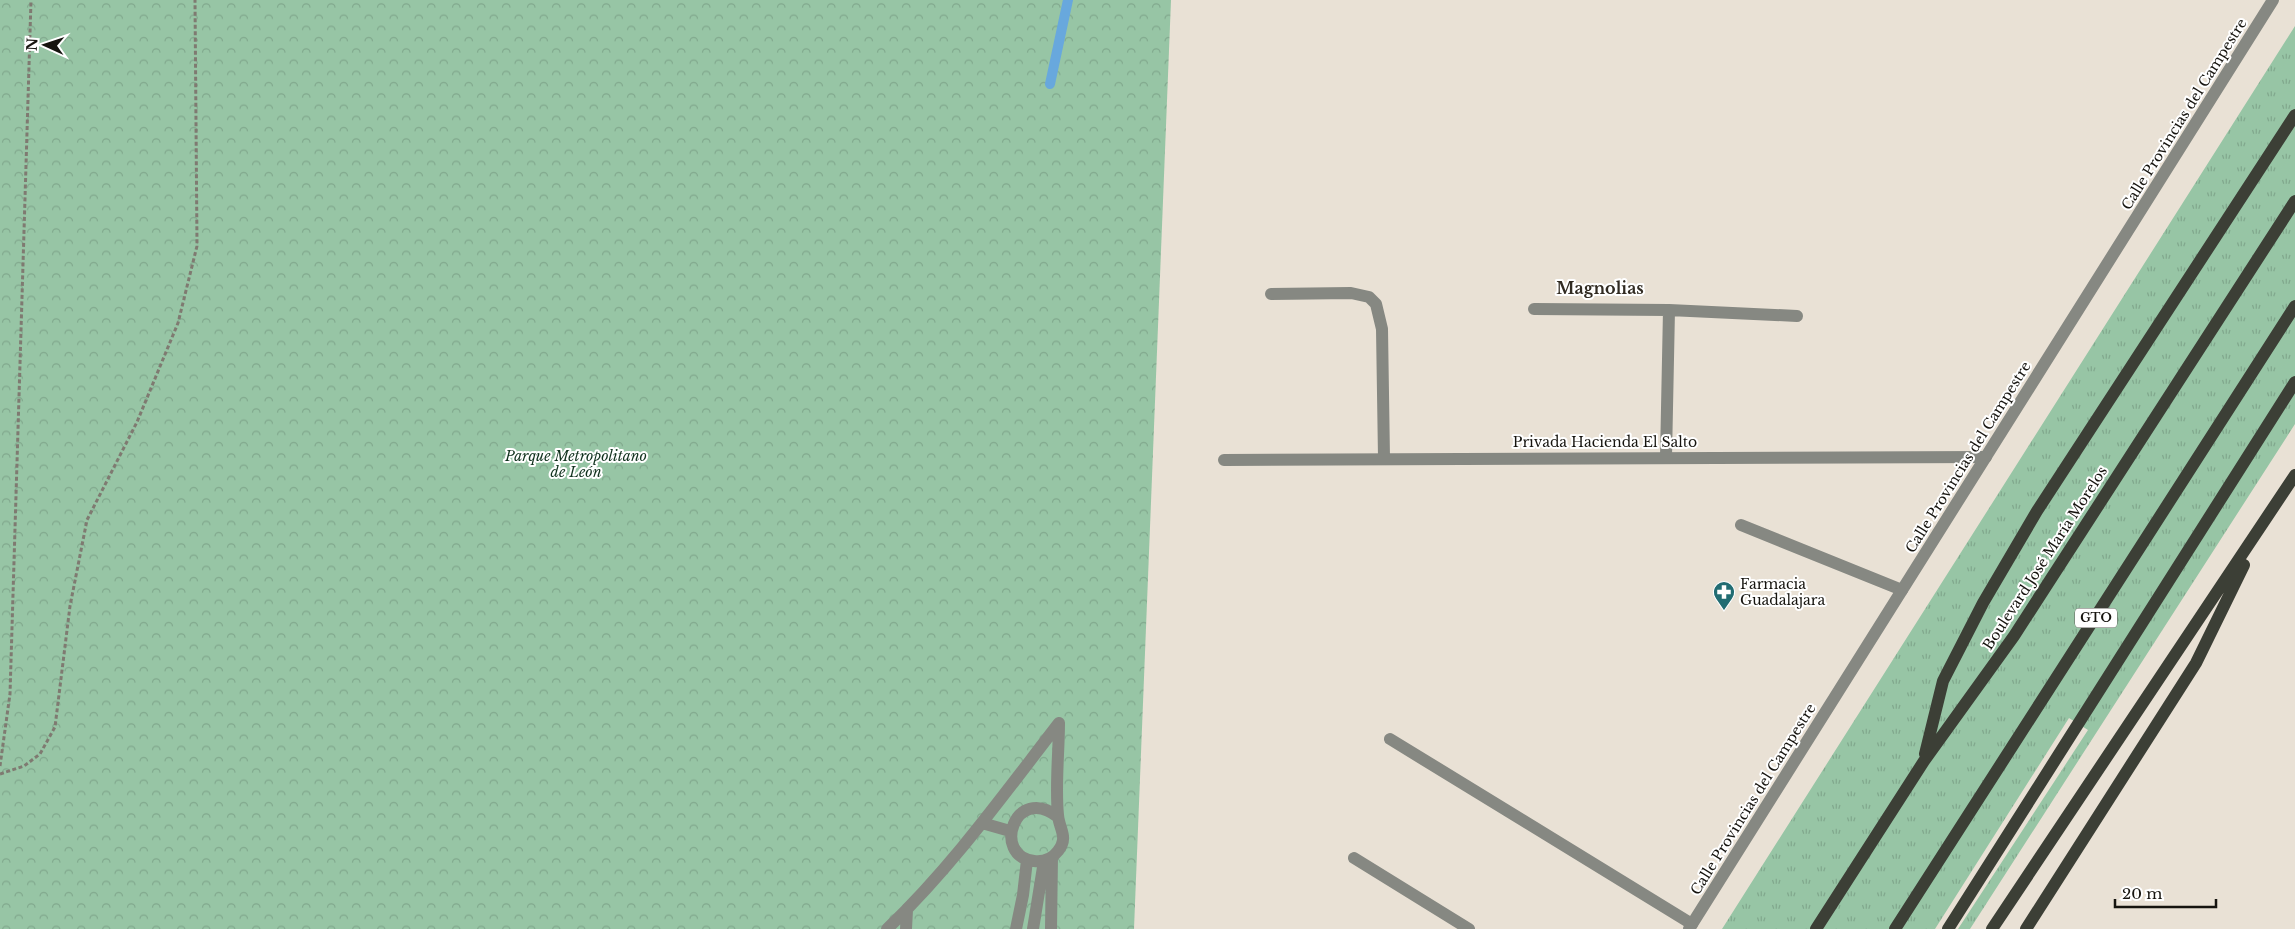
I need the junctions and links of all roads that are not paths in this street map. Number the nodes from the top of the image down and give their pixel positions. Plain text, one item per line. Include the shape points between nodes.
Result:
1 (2273, 0) edge
2 (2295, 115) edge
3 (2295, 201) edge
4 (1270, 294) dead end
5 (2295, 306) edge
6 (1534, 309) dead end
7 (1668, 310) junction
8 (1797, 316) dead end
9 (2295, 382) edge
10 (1666, 457) junction
11 (1986, 457) junction
12 (1384, 458) junction
13 (1224, 460) dead end
14 (2295, 475) edge
15 (2265, 521) junction
16 (1741, 525) dead end
17 (1902, 590) junction
18 (1390, 739) dead end
19 (1924, 761) junction
20 (1058, 817) junction
21 (982, 823) junction
22 (1010, 831) junction
23 (1354, 858) dead end
24 (1048, 859) junction
25 (1027, 860) junction
26 (907, 910) junction
27 (1690, 927) edge
28 (887, 929) edge
29 (906, 929) edge
30 (1016, 929) edge
31 (1033, 929) edge
32 (1051, 929) edge
33 (1468, 929) edge
34 (1816, 929) edge
35 (1895, 929) edge
36 (1948, 929) edge
37 (1992, 929) edge
38 (2026, 929) edge

1 - 11 street, Calle Provincias del Campestre
2 - 19 main road via 2037,511 1983,603 1943,681
3 - 19 main road, Boulevard José María Morelos via 2014,636
4 - 12 street via 1351,292 1370,297 1376,304 1382,329
5 - 35 main road, GTO
6 - 7 street
7 - 8 street
7 - 10 street
9 - 36 main road
10 - 11 street, Privada Hacienda El Salto
10 - 12 street, Privada Hacienda El Salto
11 - 17 street, Calle Provincias del Campestre
12 - 13 street, Privada Hacienda El Salto
14 - 15 main road
15 - 37 main road
15 - 38 main road via 2196,663
16 - 17 street
17 - 27 street, Calle Provincias del Campestre
18 - 27 street
19 - 34 main road, Boulevard José María Morelos
20 - 21 street via 1059,723
20 - 22 street via 1042,808 1026,810 1018,816
20 - 24 street via 1064,834 1062,843
21 - 22 street
21 - 26 street
22 - 25 street via 1014,848
23 - 33 street
24 - 25 street
24 - 31 street
24 - 32 street
25 - 30 street
26 - 28 street
26 - 29 street

